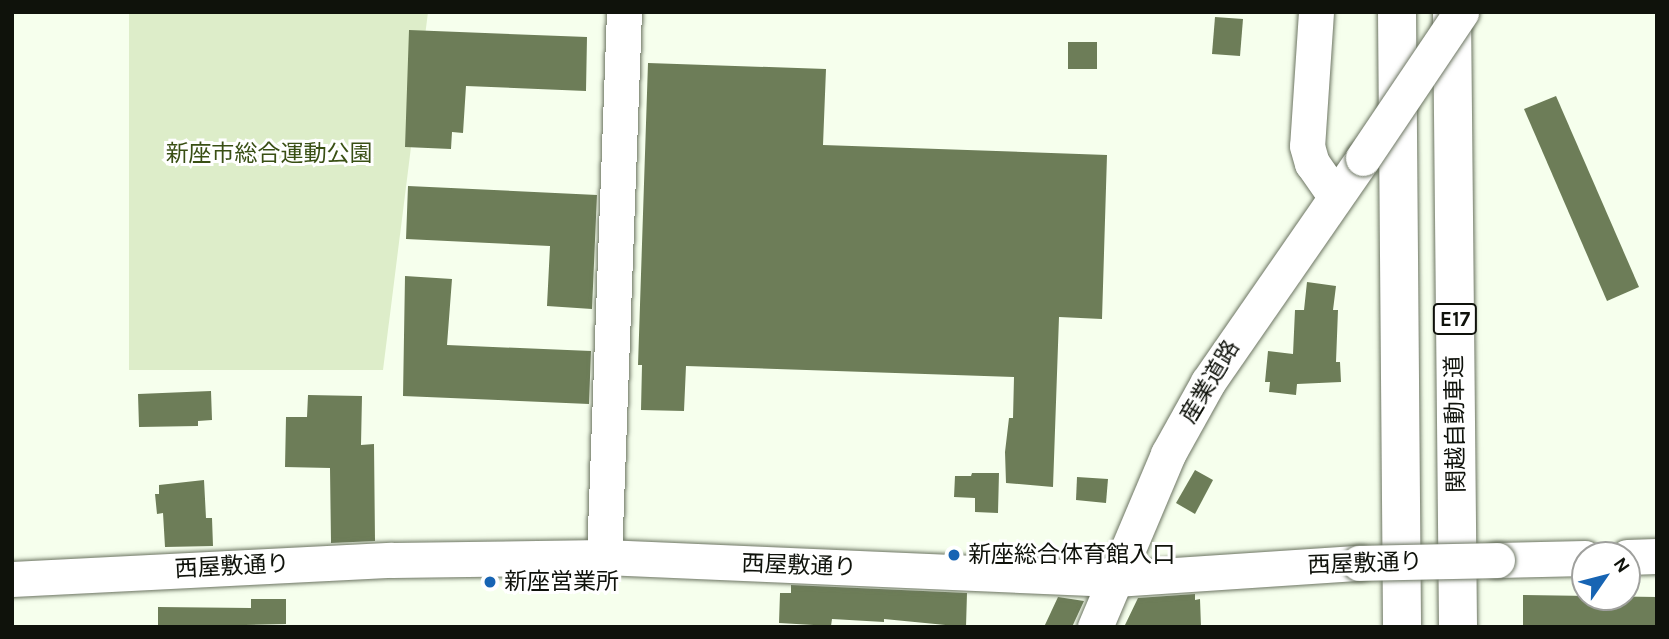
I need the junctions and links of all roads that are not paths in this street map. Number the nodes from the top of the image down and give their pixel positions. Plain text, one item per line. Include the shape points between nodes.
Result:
1 (624, 12) edge
2 (1316, 12) edge
3 (1397, 12) edge
4 (1452, 12) edge
5 (1461, 12) edge
6 (1335, 197) junction
7 (604, 558) junction
8 (1571, 558) edge
9 (12, 579) edge
10 (1115, 579) junction
11 (1095, 627) edge
12 (1402, 627) edge
13 (1458, 627) edge

1 - 7 street
2 - 6 street via 1307,146 1312,163
3 - 12 highway, E17
4 - 13 highway, 関越自動車道 / E17
5 - 6 street, 産業道路, bridge
6 - 10 street, 産業道路 via 1208,382 1168,454
7 - 9 street, 西屋敷通り via 378,561
7 - 10 street, 西屋敷通り
8 - 10 street, 西屋敷通り, bridge via 1359,563
10 - 11 street, 産業道路

